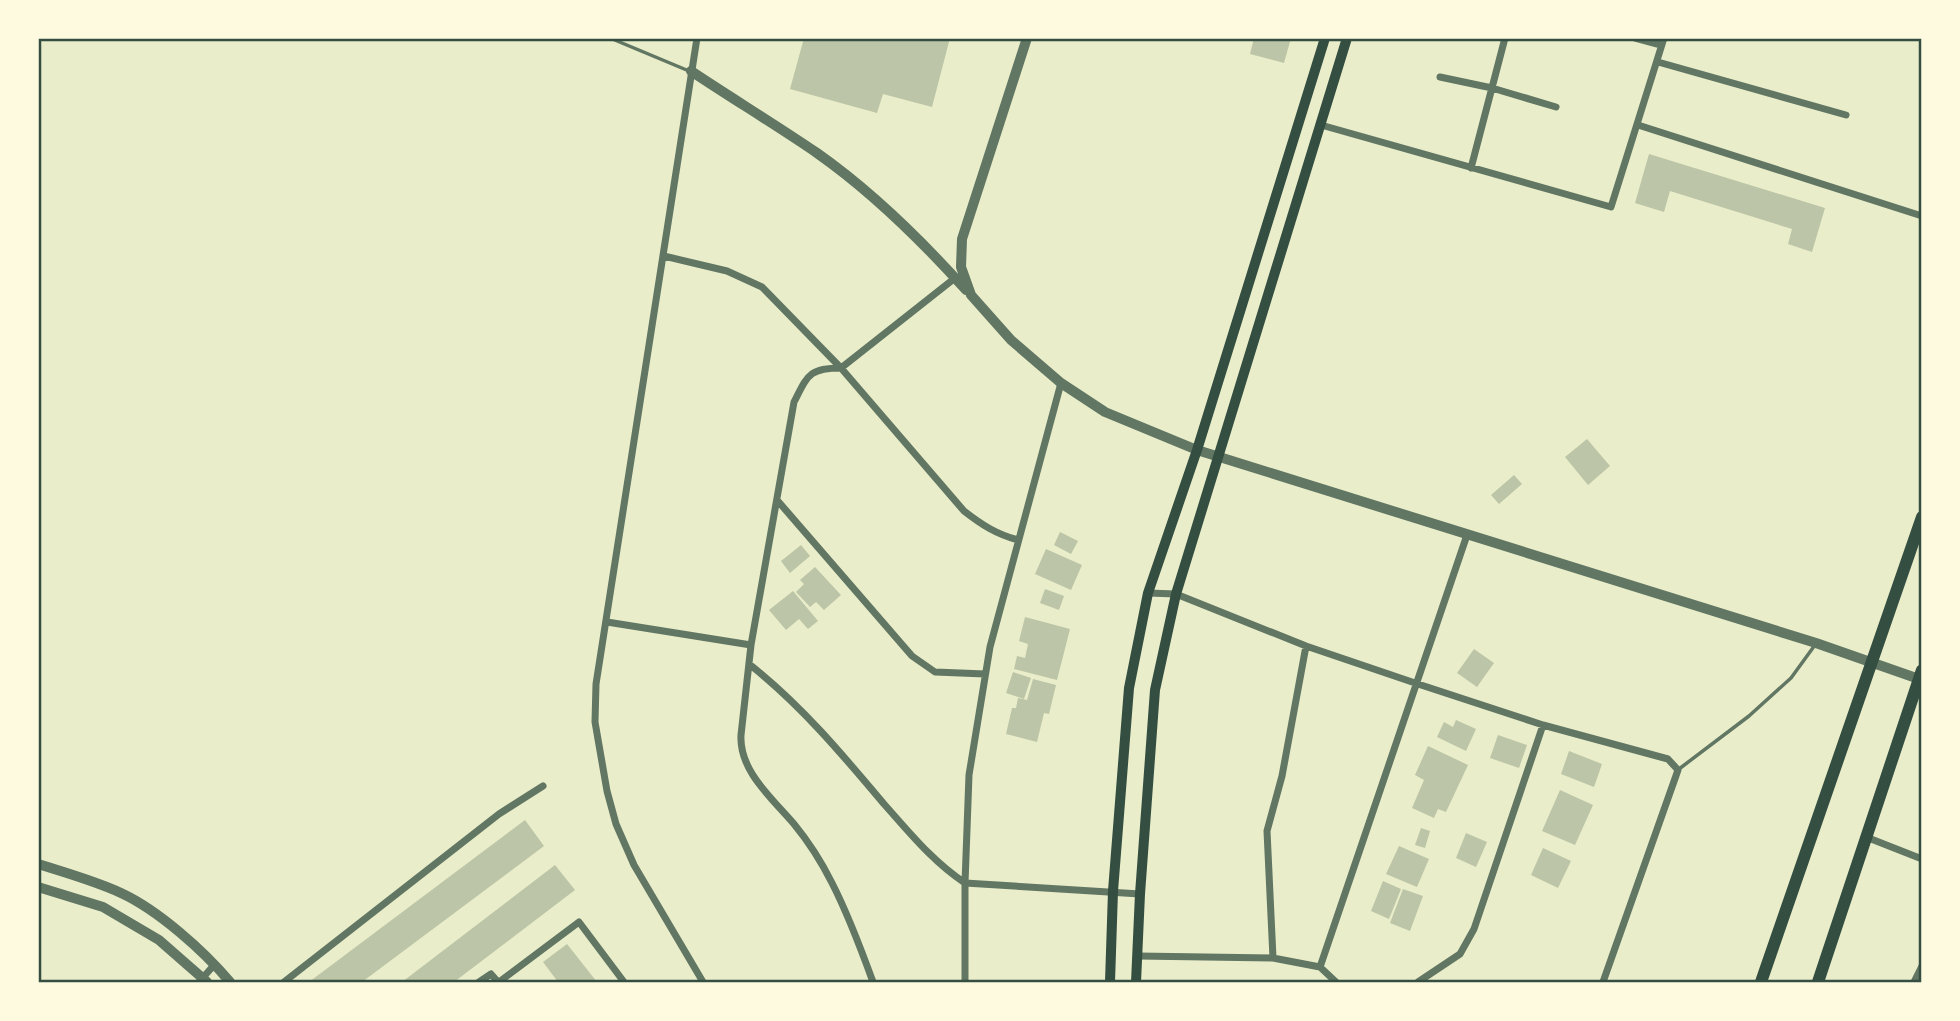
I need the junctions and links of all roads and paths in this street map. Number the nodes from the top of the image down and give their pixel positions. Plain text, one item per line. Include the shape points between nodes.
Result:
1 (610, 38) edge
2 (696, 38) edge
3 (1027, 38) edge
4 (1325, 38) edge
5 (1347, 38) edge
6 (1505, 38) edge
7 (1635, 38) edge
8 (1663, 42) edge
9 (1658, 62) junction
10 (691, 71) junction
11 (1440, 77) dead end
12 (1492, 88) junction
13 (1556, 107) dead end
14 (1846, 115) dead end
15 (1321, 125) junction
16 (1638, 125) junction
17 (1471, 168) junction
18 (1922, 216) edge
19 (664, 256) junction
20 (955, 278) junction
21 (971, 295) junction
22 (841, 368) junction
23 (1061, 383) junction
24 (1196, 450) junction
25 (1218, 455) junction
26 (777, 499) junction
27 (1922, 517) edge
28 (1467, 536) junction
29 (1018, 540) junction
30 (1148, 593) junction
31 (1176, 594) junction
32 (607, 622) junction
33 (1816, 643) junction
34 (751, 645) junction
35 (1306, 646) junction
36 (1870, 661) junction
37 (749, 664) junction
38 (985, 674) junction
39 (1920, 674) edge
40 (1418, 684) junction
41 (1543, 724) junction
42 (1678, 770) junction
43 (543, 786) dead end
44 (1866, 837) junction
45 (1922, 859) edge
46 (38, 864) edge
47 (965, 883) junction
48 (38, 887) edge
49 (1113, 891) junction
50 (1140, 894) junction
51 (1138, 956) junction
52 (1273, 958) junction
53 (215, 964) junction
54 (1922, 965) edge
55 (1320, 967) junction
56 (203, 981) edge
57 (230, 982) edge
58 (284, 982) edge
59 (479, 982) edge
60 (498, 982) edge
61 (624, 982) edge
62 (703, 982) edge
63 (873, 982) edge
64 (965, 982) edge
65 (1110, 982) edge
66 (1136, 982) edge
67 (1336, 982) edge
68 (1418, 982) edge
69 (1603, 982) edge
70 (1761, 982) edge
71 (1818, 982) edge
72 (1914, 982) edge

1 - 10 lane
2 - 10 street
3 - 21 street via 962,239 961,267
4 - 24 main road
5 - 15 main road
6 - 12 street
7 - 8 street
8 - 9 street
9 - 14 street
9 - 16 street
10 - 19 street
10 - 20 street via 819,155 869,195
11 - 12 street
12 - 13 street
12 - 17 street
15 - 17 street
15 - 25 main road
16 - 17 street via 1611,206
16 - 18 street
19 - 22 street via 727,271 762,287
19 - 32 street
20 - 21 street
20 - 22 street
21 - 23 street via 1011,340
22 - 26 street via 817,370 794,402
22 - 29 street via 964,510 984,527
23 - 24 street via 1105,412
23 - 29 street
24 - 25 street
24 - 30 main road
25 - 28 street
25 - 31 main road
26 - 34 street
26 - 38 street via 912,656 935,672
27 - 36 main road
28 - 33 street
28 - 40 street
29 - 38 street
30 - 31 street
30 - 49 main road via 1129,688
31 - 35 street
31 - 50 main road via 1155,690
32 - 34 street
32 - 62 street via 596,684 596,722 607,792 634,865
33 - 36 street
33 - 42 lane via 1791,678
34 - 37 street
35 - 40 street
35 - 52 street via 1267,831
36 - 39 street
36 - 70 main road
37 - 47 street via 811,721 901,825
37 - 63 street via 740,747 744,759 755,779 796,826 832,883
38 - 47 street via 969,775
39 - 44 main road
40 - 41 street
40 - 55 street
41 - 42 street via 1668,759
41 - 68 street via 1474,929 1460,954
42 - 69 street
43 - 58 street via 499,814
44 - 45 street
44 - 71 main road
46 - 53 street via 123,894 170,925
47 - 49 street
47 - 64 street
48 - 56 street via 103,907 159,940
49 - 50 street
49 - 65 main road
50 - 51 main road
51 - 52 street
51 - 66 main road
52 - 55 street
53 - 56 street
53 - 57 street
54 - 72 street
55 - 67 street
59 - 60 street via 491,974
60 - 61 street via 579,922

